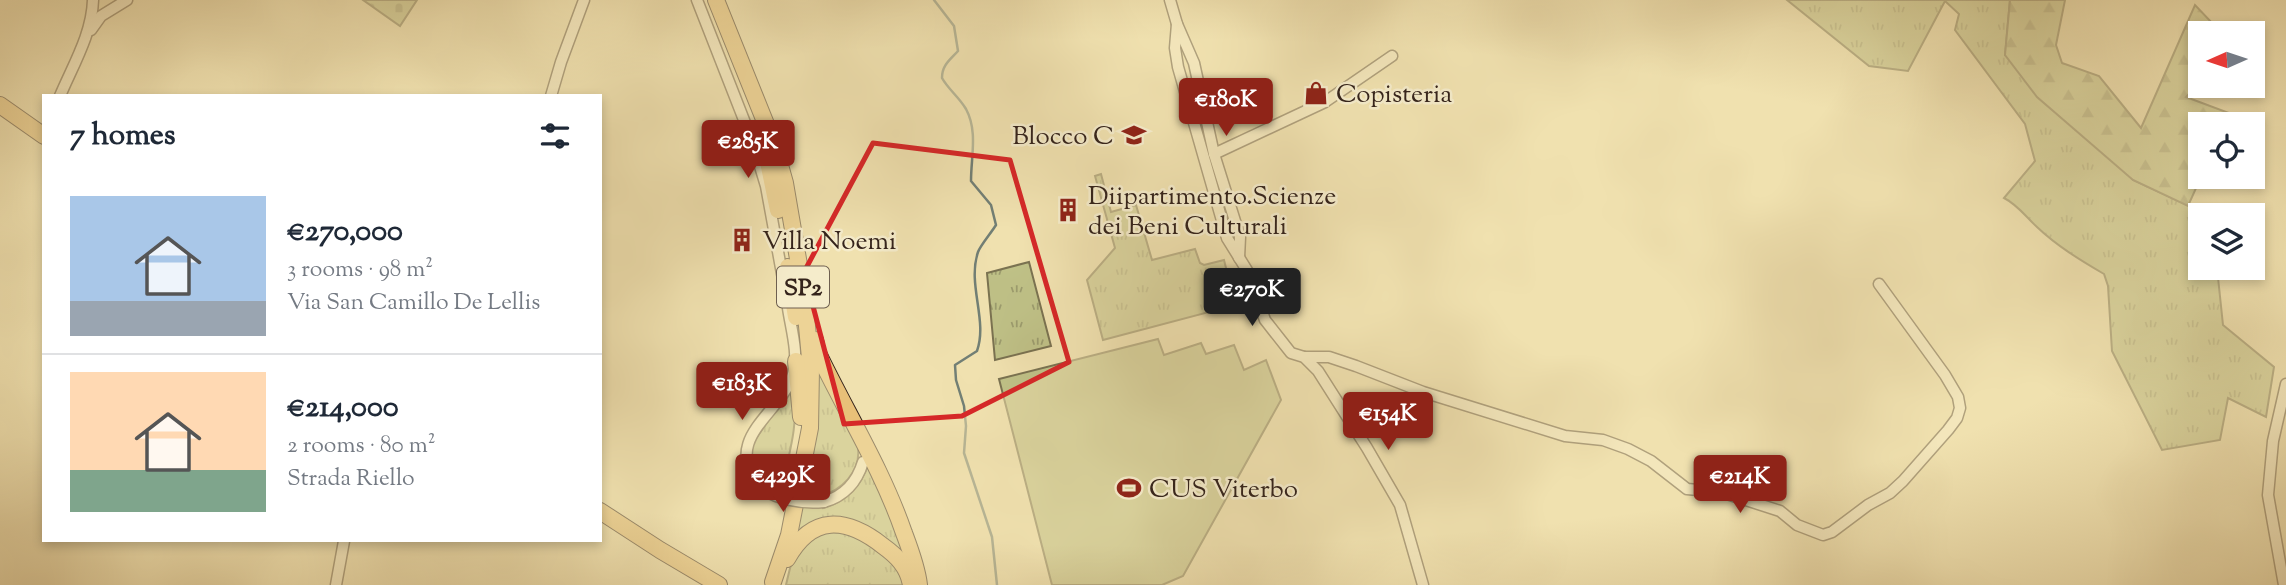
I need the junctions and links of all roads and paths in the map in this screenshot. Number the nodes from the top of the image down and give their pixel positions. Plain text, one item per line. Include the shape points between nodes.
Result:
1 (94, 0) edge
2 (584, 0) edge
3 (697, 0) edge
4 (706, 0) edge
5 (716, 0) edge
6 (1170, 0) edge
7 (123, 2) edge
8 (1177, 24) junction
9 (87, 35) junction
10 (1392, 56) dead end
11 (0, 93) edge
12 (61, 94) edge
13 (552, 94) edge
14 (0, 107) edge
15 (35, 125) edge
16 (1214, 154) junction
17 (1239, 260) junction
18 (1879, 284) dead end
19 (805, 305) junction
20 (1303, 357) junction
21 (796, 361) junction
22 (2286, 384) edge
23 (801, 417) junction
24 (865, 441) junction
25 (863, 461) joint
26 (602, 512) edge
27 (602, 525) edge
28 (344, 542) edge
29 (774, 582) junction
30 (336, 585) edge
31 (699, 585) edge
32 (719, 585) edge
33 (911, 585) edge
34 (919, 585) edge
35 (1423, 585) edge
36 (2284, 585) edge

1 - 7 street via 108,6
1 - 9 street
2 - 13 street
3 - 21 street via 761,168
4 - 23 highway, SP2 via 766,153 776,193 798,327
5 - 19 highway, SP2 via 778,157
6 - 8 street
7 - 9 street via 101,16
8 - 16 street via 1194,63
8 - 17 street via 1178,66 1227,238
9 - 12 street
10 - 16 street via 1325,102
11 - 15 highway
14 - 15 highway
16 - 17 street via 1240,237
17 - 20 street via 1265,320 1291,353
18 - 20 street via 1945,375 1960,408 1948,430 1903,481 1823,535 1797,525 1780,511 1721,492 1687,489 1651,461 1603,440 1565,436 1423,393 1329,357
19 - 24 highway via 817,351
19 - 29 highway, SP2 via 810,428 789,535
20 - 35 street via 1325,382 1400,505
21 - 23 highway
21 - 25 street, bridge via 789,383 747,444 748,467 757,484 772,495 824,502 850,488
22 - 36 street via 2273,441 2268,495
23 - 29 highway, SP2
24 - 25 highway
24 - 34 highway via 897,511
26 - 32 highway
27 - 31 highway
28 - 30 street
29 - 33 highway via 802,538 817,528 837,524 856,528 892,553 902,562

